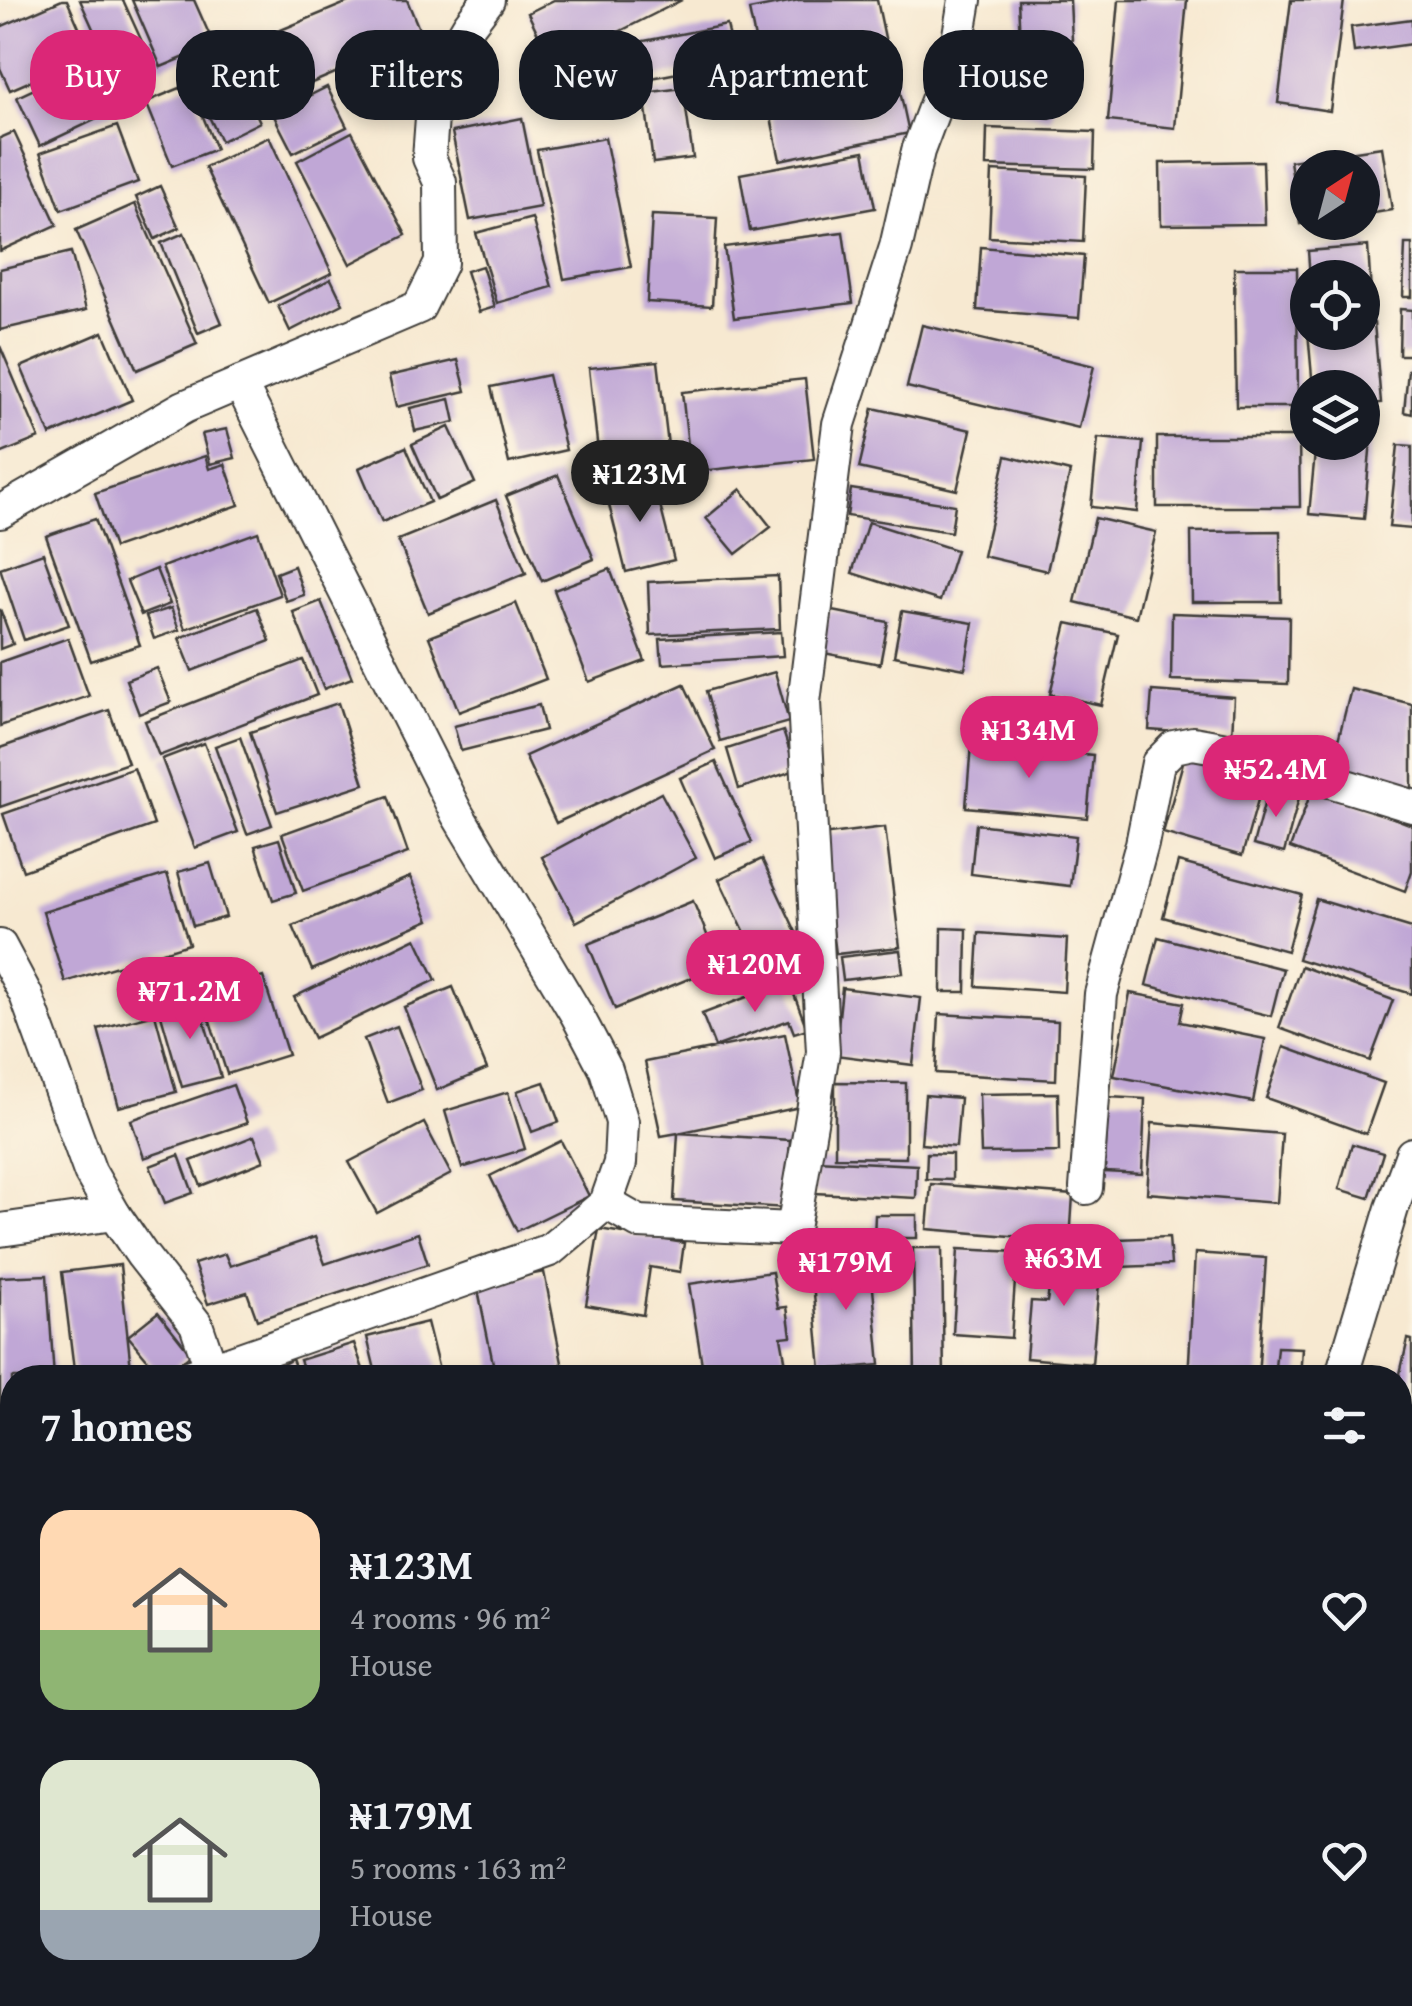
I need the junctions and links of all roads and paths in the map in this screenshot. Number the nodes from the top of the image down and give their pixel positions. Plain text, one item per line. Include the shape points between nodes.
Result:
1 (488, 0) edge
2 (965, 0) edge
3 (240, 383) junction
4 (0, 512) edge
5 (1412, 806) edge
6 (0, 946) edge
7 (1412, 1154) edge
8 (620, 1162) junction
9 (1086, 1188) dead end
10 (606, 1203) junction
11 (1402, 1208) edge
12 (114, 1214) junction
13 (639, 1222) junction
14 (0, 1230) edge
15 (198, 1365) edge
16 (221, 1365) edge
17 (1346, 1365) edge

1 - 3 street via 446,64 433,104 429,158 440,182 441,263 419,308
2 - 13 street via 957,47 918,151 896,246 839,424 804,702 823,1052 793,1229
3 - 4 street via 184,407
3 - 8 street via 457,814 606,1070 622,1122
5 - 9 street via 1193,743 1174,747 1158,763 1102,994
6 - 12 street via 26,995 90,1172
7 - 11 street
8 - 10 street
8 - 13 street
10 - 13 street
10 - 16 street via 550,1250
11 - 17 street
12 - 14 street
12 - 15 street via 196,1324

